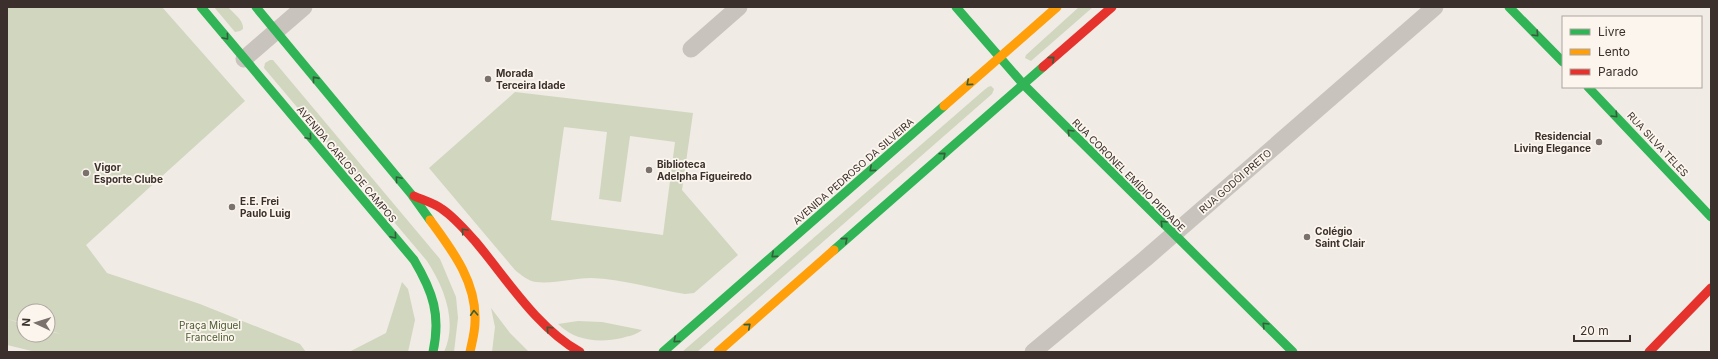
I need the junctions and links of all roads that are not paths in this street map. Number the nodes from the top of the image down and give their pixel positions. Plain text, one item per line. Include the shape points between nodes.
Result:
1 (201, 7) edge
2 (256, 7) edge
3 (304, 7) edge
4 (739, 7) edge
5 (956, 7) edge
6 (1057, 7) edge
7 (1112, 7) edge
8 (1435, 7) edge
9 (1509, 7) edge
10 (276, 31) junction
11 (691, 48) dead end
12 (999, 58) junction
13 (244, 59) junction
14 (1562, 61) edge
15 (1023, 84) junction
16 (1589, 88) edge
17 (412, 196) junction
18 (1711, 217) edge
19 (1173, 234) junction
20 (1711, 288) edge
21 (433, 352) edge
22 (470, 352) edge
23 (580, 352) edge
24 (663, 352) edge
25 (718, 352) edge
26 (1033, 352) edge
27 (1293, 352) edge
28 (1649, 352) edge

1 -> 13 main road, AVENIDA CARLOS DE CAMPOS
2 - 10 main road
3 - 10 street
4 - 11 street
5 - 12 main road, RUA CORONEL EMÍDIO PIEDADE
6 - 12 main road, AVENIDA PEDROSO DA SILVEIRA
15 -> 7 main road
8 - 19 street, RUA GODÓI PRETO
9 -> 14 main road
10 - 13 street
17 -> 10 main road
12 - 15 main road, RUA CORONEL EMÍDIO PIEDADE
12 -> 24 main road, AVENIDA PEDROSO DA SILVEIRA
13 -> 21 main road, AVENIDA CARLOS DE CAMPOS via 414,260 427,280 435,308
19 -> 15 main road, RUA CORONEL EMÍDIO PIEDADE
25 -> 15 main road
16 -> 18 main road, RUA SILVA TELES
22 -> 17 main road via 475,322 469,281 451,249
23 -> 17 main road via 568,346 552,332 444,210
19 - 26 street, RUA GODÓI PRETO
27 -> 19 main road, RUA CORONEL EMÍDIO PIEDADE
20 - 28 main road

